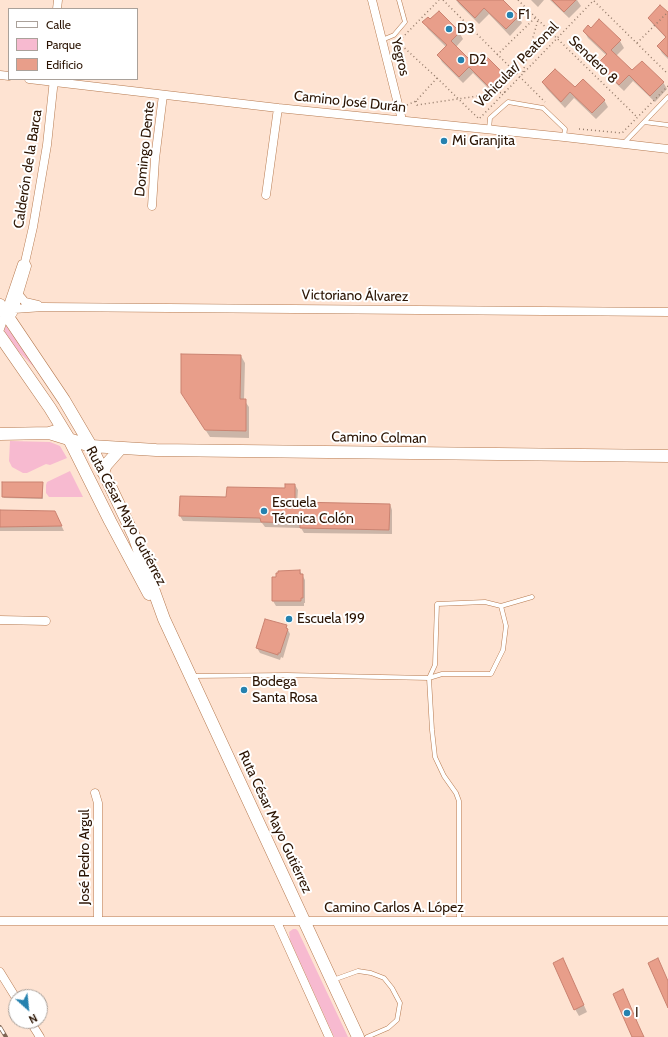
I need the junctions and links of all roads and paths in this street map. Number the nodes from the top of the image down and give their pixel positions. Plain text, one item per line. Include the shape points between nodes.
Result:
1 (372, 0) edge
2 (399, 0) edge
3 (438, 0) edge
4 (443, 0) edge
5 (518, 0) edge
6 (594, 0) edge
7 (668, 12) edge
8 (535, 18) junction
9 (538, 20) junction
10 (557, 39) junction
11 (382, 40) junction
12 (637, 43) junction
13 (497, 55) junction
14 (522, 74) junction
15 (668, 74) edge
16 (519, 77) junction
17 (437, 78) junction
18 (42, 80) edge
19 (54, 81) edge
20 (668, 86) edge
21 (505, 92) junction
22 (163, 95) junction
23 (668, 97) edge
24 (459, 99) junction
25 (416, 101) junction
26 (546, 103) dead end
27 (278, 108) junction
28 (637, 117) junction
29 (402, 120) junction
30 (644, 122) junction
31 (668, 125) edge
32 (489, 129) junction
33 (579, 129) dead end
34 (564, 137) junction
35 (623, 144) junction
36 (668, 149) edge
37 (266, 195) dead end
38 (152, 206) dead end
39 (26, 262) junction
40 (19, 295) junction
41 (43, 307) junction
42 (8, 312) edge
43 (668, 312) edge
44 (0, 329) edge
45 (0, 336) edge
46 (13, 355) junction
47 (68, 407) junction
48 (50, 408) junction
49 (64, 424) junction
50 (36, 433) junction
51 (49, 433) junction
52 (0, 434) edge
53 (69, 439) junction
54 (121, 448) junction
55 (84, 450) junction
56 (668, 456) edge
57 (103, 472) junction
58 (125, 516) junction
59 (532, 597) dead end
60 (501, 606) junction
61 (0, 620) edge
62 (164, 620) junction
63 (46, 621) dead end
64 (190, 676) junction
65 (429, 678) junction
66 (95, 793) dead end
67 (459, 920) junction
68 (0, 921) edge
69 (98, 921) junction
70 (304, 921) junction
71 (668, 921) edge
72 (277, 922) junction
73 (0, 972) edge
74 (332, 981) junction
75 (10, 989) edge
76 (329, 1037) edge
77 (358, 1037) edge
78 (367, 1037) edge

1 - 11 street, Yegros
2 - 11 lane via 405,22 394,35
3 - 17 path, Vehicular/ Peatonal via 398,42
4 - 13 path
5 - 8 path, Sendero 8
6 - 10 path, Vehicular/ Peatonal
6 - 12 path
7 - 12 path
8 - 9 path, Sendero 8
8 - 13 path, Vehicular/ Peatonal
9 - 10 path, Sendero 8
9 - 14 path
10 - 14 path, Vehicular/ Peatonal
10 - 28 path, Sendero 8
11 - 29 street, Yegros
12 - 15 path
13 - 16 path
14 - 16 path, Vehicular/ Peatonal
16 - 21 path, Vehicular/ Peatonal
16 - 26 path
17 - 24 path, Vehicular/ Peatonal
17 - 25 path
18 - 19 street, Camino José Durán
19 - 22 street, Camino José Durán
19 - 39 street, Calderón de la Barca via 47,145
20 - 28 path
21 - 24 path
21 - 24 path, Vehicular/ Peatonal via 478,119
22 - 27 street, Camino José Durán
22 - 38 street, Domingo Dente
23 - 30 lane
24 - 25 path via 417,105
25 - 29 path via 407,104
27 - 29 street, Camino José Durán
27 - 37 street
28 - 33 path via 622,133
29 - 32 street, Camino José Durán
30 - 31 lane
30 - 35 lane
32 - 34 street, Camino José Durán
32 - 34 lane via 490,118 508,102 544,108 565,129
34 - 35 street, Camino José Durán
35 - 36 street, Camino José Durán
39 - 40 street, Calderón de la Barca
39 - 42 street, Calderón de la Barca via 22,264
40 - 41 street, Victoriano Álvarez via 25,302
40 - 42 street, Calderón de la Barca
41 - 42 street, Victoriano Álvarez
41 - 43 street, Victoriano Álvarez
42 - 44 street, Calderón de la Barca
42 - 47 main road, Ruta César Mayo Gutiérrez
45 - 46 main road
46 - 48 main road
46 - 49 main road via 36,374
47 - 49 main road via 69,414
47 - 55 main road, Ruta César Mayo Gutiérrez
48 - 49 main road
48 - 50 main road via 48,421
49 - 51 main road, Camino Colman
49 - 53 main road, Ruta César Mayo Gutiérrez
49 - 55 main road via 78,436
50 - 51 main road, Camino Colman
50 - 52 main road, Camino Colman
51 - 53 main road, Camino Colman
53 - 55 main road, Ruta César Mayo Gutiérrez
53 - 55 main road, Camino Colman
54 - 55 main road, Camino Colman
54 - 56 main road, Camino Colman
54 - 57 main road
55 - 57 main road, Ruta César Mayo Gutiérrez
55 - 58 main road via 110,504
55 - 62 main road, Ruta César Mayo Gutiérrez via 140,580
57 - 58 main road, Ruta César Mayo Gutiérrez
58 - 62 main road, Ruta César Mayo Gutiérrez
59 - 60 lane
60 - 65 lane via 506,626 503,650 491,674 442,674
60 - 65 lane via 485,602 437,604 435,665
61 - 63 street
62 - 64 main road, Ruta César Mayo Gutiérrez
64 - 65 lane
64 - 70 main road, Ruta César Mayo Gutiérrez
65 - 67 lane via 435,757 459,801
66 - 69 street, José Pedro Argul via 98,803
67 - 70 street, Camino Carlos A. López
67 - 71 street, Camino Carlos A. López
68 - 69 street, Camino Carlos A. López
69 - 72 street, Camino Carlos A. López
70 - 72 street, Camino Carlos A. López
70 - 74 main road, Ruta César Mayo Gutiérrez
72 - 76 street
73 - 75 street
74 - 77 main road, Ruta César Mayo Gutiérrez
74 - 78 lane via 358,971 384,978 392,988 400,1003 397,1020 388,1028

